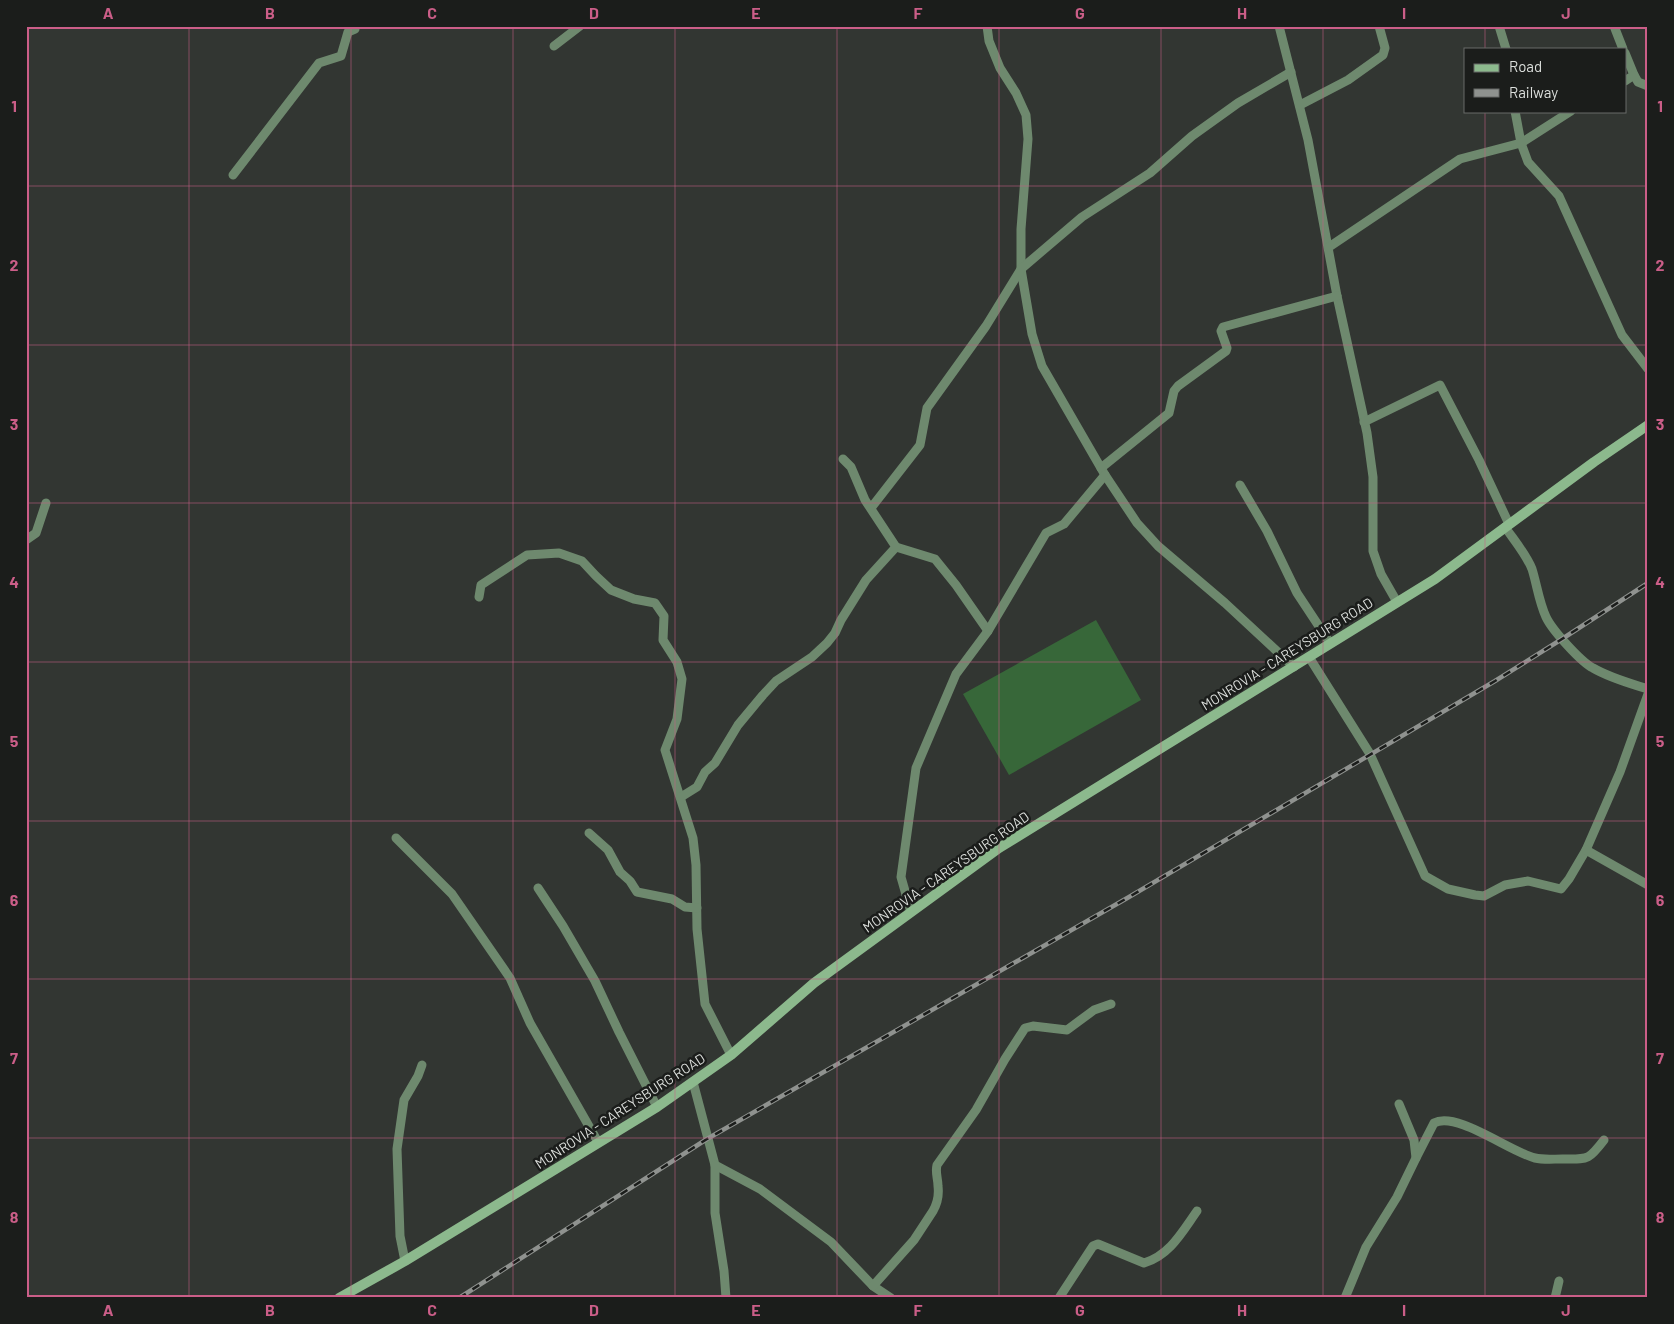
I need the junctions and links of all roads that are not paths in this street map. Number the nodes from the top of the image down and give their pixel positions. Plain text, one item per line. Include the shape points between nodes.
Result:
1 (353, 26) edge
2 (580, 26) edge
3 (987, 26) edge
4 (1279, 26) edge
5 (1379, 26) edge
6 (1499, 26) edge
7 (1614, 26) edge
8 (554, 46) dead end
9 (1506, 48) edge
10 (1624, 48) edge
11 (1626, 55) edge
12 (1291, 72) junction
13 (1634, 75) junction
14 (1626, 80) edge
15 (1648, 86) edge
16 (1300, 105) junction
17 (1516, 112) edge
18 (1569, 112) edge
19 (1521, 143) junction
20 (233, 175) dead end
21 (1329, 247) junction
22 (1021, 269) junction
23 (1337, 296) junction
24 (1648, 369) edge
25 (1364, 422) junction
26 (1648, 425) edge
27 (843, 460) dead end
28 (1103, 472) junction
29 (1240, 485) dead end
30 (46, 503) dead end
31 (871, 508) junction
32 (1507, 525) junction
33 (26, 540) edge
34 (896, 547) junction
35 (479, 597) dead end
36 (1397, 602) junction
37 (988, 630) junction
38 (1330, 643) junction
39 (1309, 657) junction
40 (1294, 668) junction
41 (1648, 689) edge
42 (1648, 694) edge
43 (1644, 713) edge
44 (681, 797) junction
45 (589, 834) dead end
46 (396, 838) dead end
47 (1586, 850) junction
48 (1648, 885) edge
49 (538, 888) dead end
50 (697, 908) junction
51 (910, 912) junction
52 (1111, 1004) dead end
53 (731, 1055) junction
54 (422, 1065) dead end
55 (693, 1082) junction
56 (1400, 1104) dead end
57 (657, 1106) junction
58 (1604, 1140) dead end
59 (598, 1142) junction
60 (1416, 1158) junction
61 (715, 1165) junction
62 (1197, 1212) dead end
63 (405, 1261) junction
64 (1558, 1281) dead end
65 (873, 1286) junction
66 (339, 1298) edge
67 (726, 1298) edge
68 (891, 1298) edge
69 (1059, 1298) edge
70 (1345, 1298) edge
71 (1555, 1298) edge

1 - 20 street via 341,56 319,63
2 - 8 street
3 - 22 street via 989,41 1000,68 1026,115 1028,139
4 - 12 street
5 - 16 street via 1385,48 1383,55 1348,80
6 - 9 street
7 - 10 street
11 - 13 street
12 - 16 street
12 - 22 street via 1238,103 1150,172 1082,216
13 - 14 street
13 - 15 street via 1638,82
16 - 21 street
17 - 19 street
18 - 19 street
19 - 21 street via 1460,159
19 - 24 street via 1528,162 1558,196 1622,335
21 - 23 street
22 - 28 street via 1032,334 1042,366
22 - 31 street via 986,326 927,408 920,445
23 - 25 street
23 - 28 street via 1223,328 1226,351 1178,386 1169,413
25 - 32 street via 1440,386 1479,460
25 - 36 street via 1373,477 1373,551 1381,574
26 - 32 main road, MONROVIA - CAREYSBURG ROAD
27 - 31 street via 850,467
28 - 37 street via 1064,524 1046,533
28 - 40 street via 1137,523 1158,546 1226,603
29 - 38 street via 1268,532 1297,593
30 - 33 street via 36,533
31 - 34 street
32 - 36 main road, MONROVIA - CAREYSBURG ROAD via 1435,579
32 - 41 street via 1531,568 1547,620 1562,639 1592,668
34 - 37 street via 935,559
34 - 44 street via 866,580 827,643 763,695 738,725 697,787
35 - 44 street via 481,585 527,555 559,554 582,561 611,590 655,603 664,616 663,640 677,662 682,679 677,719 665,750
36 - 38 main road, MONROVIA - CAREYSBURG ROAD
37 - 51 street via 956,674 916,768 901,877
38 - 39 main road, MONROVIA - CAREYSBURG ROAD
39 - 40 main road, MONROVIA - CAREYSBURG ROAD
39 - 47 street via 1370,754 1425,876 1448,889 1484,896 1505,886 1528,881 1561,889
40 - 51 main road, MONROVIA - CAREYSBURG ROAD via 999,848
42 - 43 street
43 - 47 street
44 - 50 street via 693,838
45 - 50 street via 608,850 620,872 637,892
46 - 59 street via 452,894 510,978 530,1023
47 - 48 street
49 - 57 street via 595,981
50 - 53 street via 705,1004
51 - 53 main road, MONROVIA - CAREYSBURG ROAD via 814,983
52 - 65 street via 1094,1010 1068,1030 1026,1028 976,1110 937,1165 936,1207 914,1240
53 - 55 main road, MONROVIA - CAREYSBURG ROAD
54 - 63 street via 404,1100 397,1149 400,1236
55 - 57 main road, MONROVIA - CAREYSBURG ROAD
55 - 61 street
56 - 60 street via 1414,1140
57 - 59 main road, MONROVIA - CAREYSBURG ROAD
58 - 60 street via 1586,1159 1534,1158 1475,1129 1440,1120 1434,1123
59 - 63 main road, MONROVIA - CAREYSBURG ROAD
60 - 70 street via 1397,1197 1366,1247
61 - 65 street via 760,1189 831,1242
61 - 67 street via 715,1213
62 - 69 street via 1171,1248 1151,1261 1144,1263 1098,1244 1093,1246
63 - 66 main road, MONROVIA - CAREYSBURG ROAD
64 - 71 street
65 - 68 street

